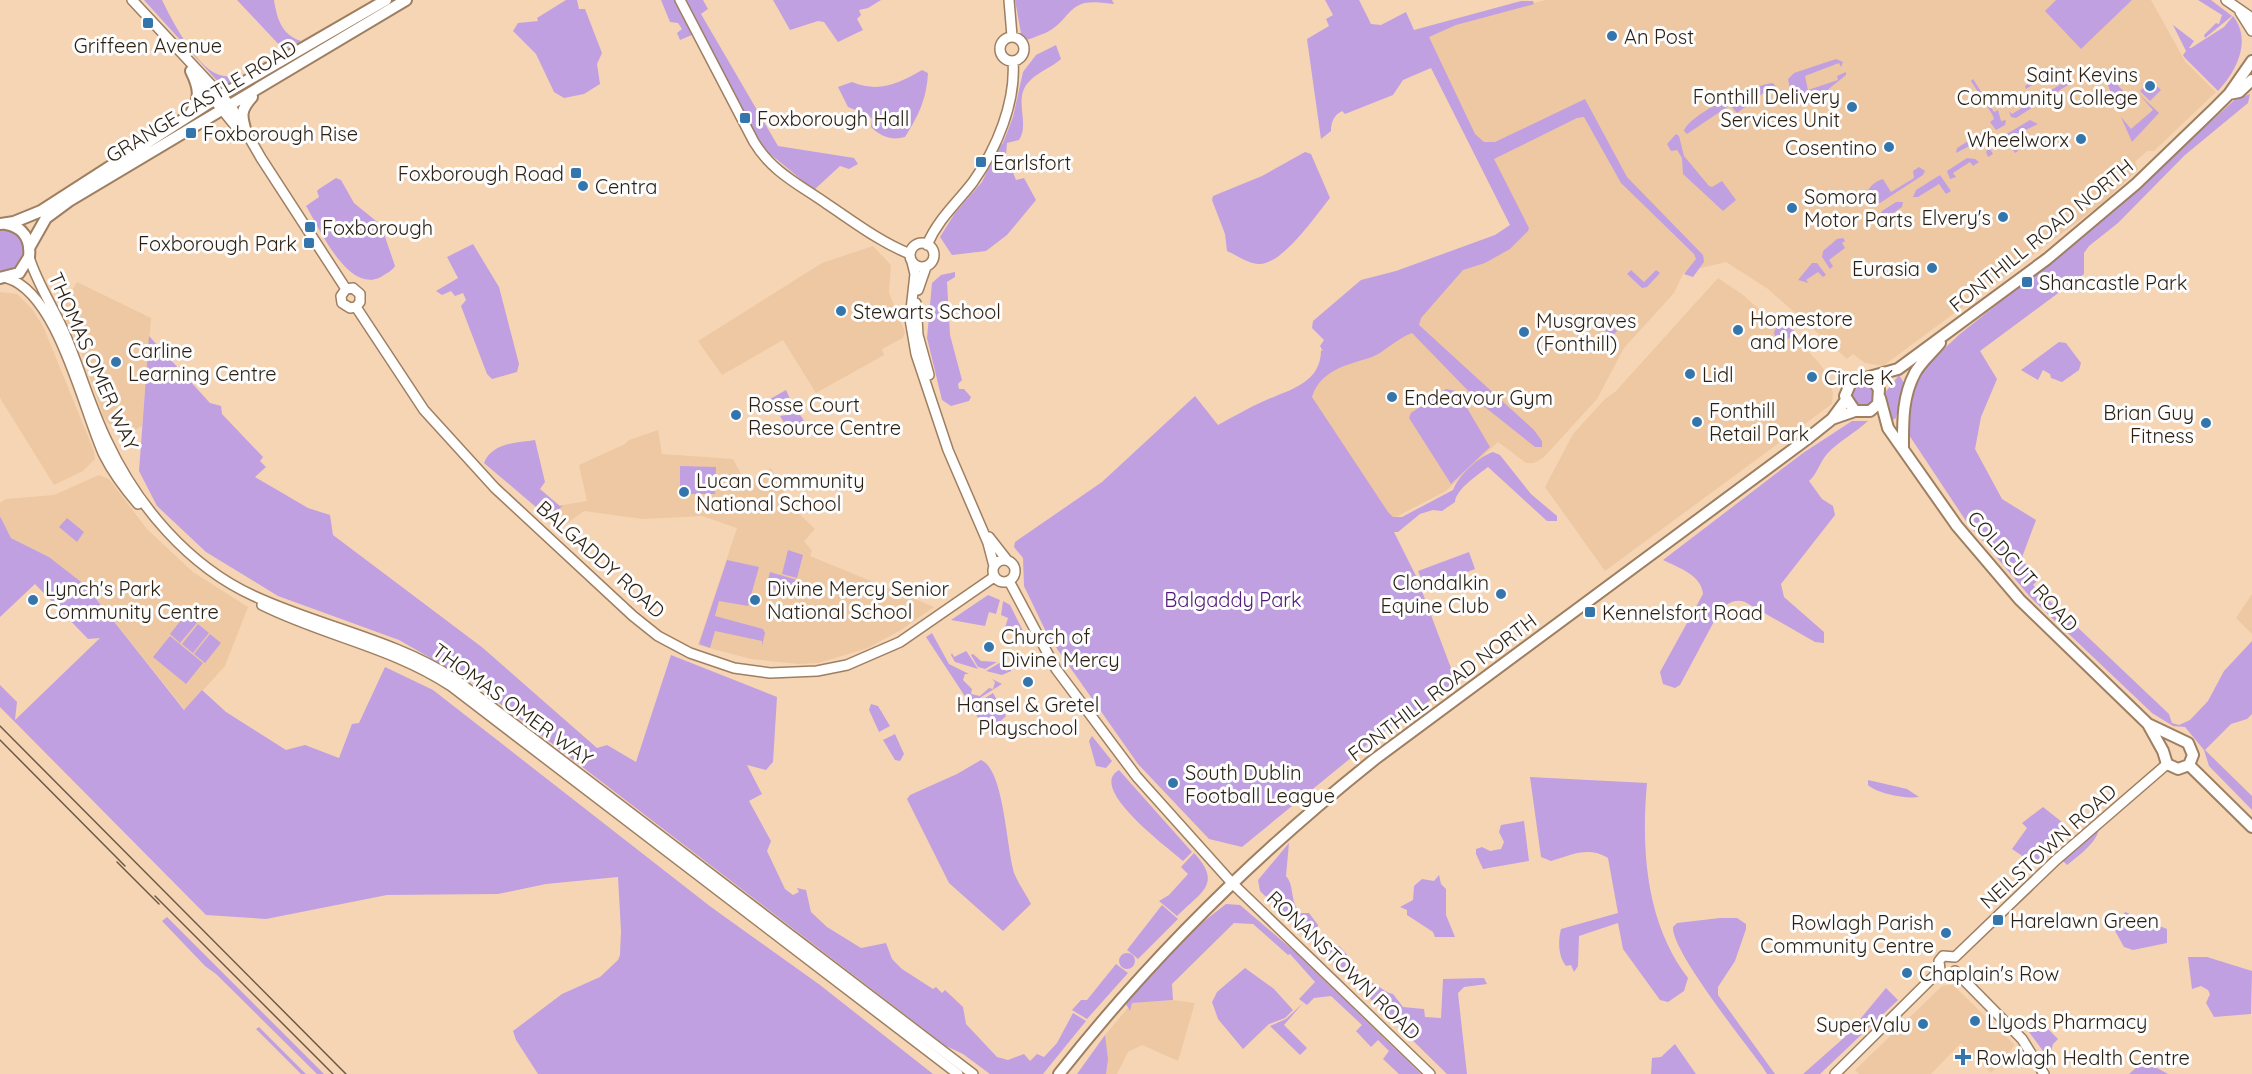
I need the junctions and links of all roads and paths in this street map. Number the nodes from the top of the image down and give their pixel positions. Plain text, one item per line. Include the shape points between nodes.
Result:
1 (132, 0) edge
2 (386, 0) edge
3 (406, 0) edge
4 (680, 0) edge
5 (1009, 0) edge
6 (2226, 0) edge
7 (2239, 9) junction
8 (2252, 18) edge
9 (2252, 31) edge
10 (163, 34) junction
11 (1012, 36) junction
12 (1013, 61) junction
13 (2252, 61) edge
14 (191, 71) junction
15 (2252, 80) edge
16 (262, 86) junction
17 (2229, 94) junction
18 (219, 97) junction
19 (227, 108) junction
20 (189, 116) junction
21 (246, 132) junction
22 (261, 158) junction
23 (3, 224) edge
24 (927, 244) junction
25 (29, 252) junction
26 (911, 258) junction
27 (926, 267) junction
28 (4, 278) edge
29 (346, 289) junction
30 (356, 307) junction
31 (1948, 333) junction
32 (1894, 371) junction
33 (1864, 378) junction
34 (1880, 393) junction
35 (1846, 400) junction
36 (1860, 412) junction
37 (1832, 419) junction
38 (1888, 428) junction
39 (1902, 449) junction
40 (1007, 560) junction
41 (993, 566) junction
42 (994, 577) junction
43 (1009, 581) junction
44 (2148, 724) junction
45 (2176, 739) junction
46 (2163, 751) junction
47 (2167, 764) junction
48 (2189, 765) junction
49 (2252, 827) edge
50 (1232, 883) junction
51 (1954, 957) junction
52 (1940, 970) junction
53 (1955, 971) junction
54 (958, 1074) edge
55 (973, 1074) edge
56 (1059, 1074) edge
57 (1430, 1074) edge
58 (1835, 1074) edge
59 (2044, 1074) edge

1 - 10 street
2 - 18 main road, GRANGE CASTLE ROAD
3 - 16 main road, GRANGE CASTLE ROAD
4 - 26 street via 759,151 778,172
5 - 11 street
6 - 7 street
7 - 8 street
7 - 9 street
10 - 14 street
10 - 18 street
11 - 12 street via 1020,40 1024,50
11 - 12 street via 1004,40 1000,50 1005,59
12 - 24 street via 1009,104 997,139 972,183 938,222
13 - 17 main road, FONTHILL ROAD NORTH
14 - 18 street
14 - 20 main road via 198,84 198,96
15 - 17 main road, FONTHILL ROAD NORTH via 2239,92
16 - 19 main road, GRANGE CASTLE ROAD
16 - 21 main road via 243,108
17 - 31 main road, FONTHILL ROAD NORTH via 2078,234
18 - 19 street
18 - 20 main road, GRANGE CASTLE ROAD
19 - 21 street
19 - 22 street
19 - 25 main road, GRANGE CASTLE ROAD via 52,213 38,229
20 - 23 main road, GRANGE CASTLE ROAD via 40,211
21 - 22 street
22 - 29 street
23 - 25 main road, GRANGE CASTLE ROAD via 21,230
24 - 26 street via 915,246
24 - 27 street via 934,258
25 - 28 main road, GRANGE CASTLE ROAD via 23,269
25 - 55 street, THOMAS OMER WAY via 111,450 143,504 196,558 254,596 393,646 455,679
26 - 27 street via 918,267
26 - 41 street via 915,273 910,319 916,354 944,440 988,543
27 - 40 street via 915,310 918,335 956,460 988,534
28 - 54 street, THOMAS OMER WAY via 31,291 49,317 104,453 122,485 160,531 193,561 227,586 277,612 390,653 445,682
29 - 30 street, BALGADDY ROAD via 353,288 360,294
29 - 30 street, BALGADDY ROAD via 342,303
30 - 42 street, BALGADDY ROAD via 424,410 495,488 633,616 658,636 690,653 734,668 770,673 847,665 900,642
31 - 32 main road, FONTHILL ROAD NORTH
31 - 39 main road via 1922,363 1909,388
32 - 33 main road, FONTHILL ROAD NORTH
32 - 34 main road, FONTHILL ROAD NORTH
33 - 34 main road via 1874,382
33 - 35 main road, FONTHILL ROAD NORTH via 1849,384
34 - 36 main road, FONTHILL ROAD NORTH via 1875,408
34 - 38 main road
35 - 36 main road
35 - 37 main road, FONTHILL ROAD NORTH
36 - 37 main road, FONTHILL ROAD NORTH
36 - 38 main road via 1873,415
37 - 50 main road, FONTHILL ROAD NORTH via 1375,759
38 - 39 main road, COLDCUT ROAD
39 - 44 main road, COLDCUT ROAD via 1957,526 2020,600
40 - 41 street
40 - 43 street via 1015,569
41 - 42 street
42 - 43 street via 999,582
43 - 50 street, RONANSTOWN ROAD via 1041,645 1087,712 1137,777
44 - 45 main road, COLDCUT ROAD
44 - 46 main road, COLDCUT ROAD
45 - 46 main road via 2167,743
45 - 48 main road, COLDCUT ROAD via 2185,740 2192,748
46 - 47 main road, COLDCUT ROAD
47 - 48 main road via 2178,769
47 - 51 street, NEILSTOWN ROAD via 2056,860
48 - 49 main road
50 - 56 main road, FONTHILL ROAD NORTH via 1107,1012
50 - 57 street, RONANSTOWN ROAD
51 - 52 street, NEILSTOWN ROAD via 1949,954 1940,958
51 - 53 street via 1958,962
52 - 53 street via 1949,974
52 - 58 street, NEILSTOWN ROAD
53 - 59 street via 2022,1039

